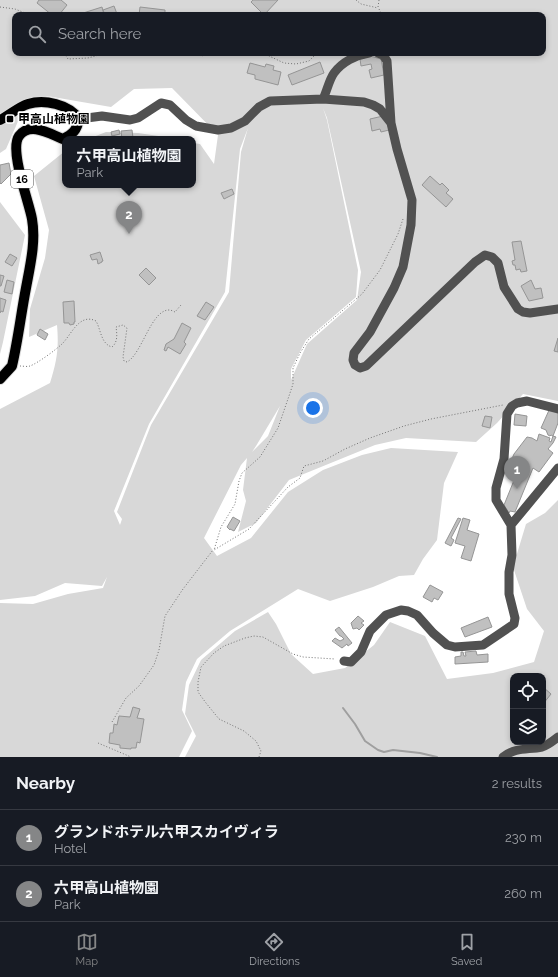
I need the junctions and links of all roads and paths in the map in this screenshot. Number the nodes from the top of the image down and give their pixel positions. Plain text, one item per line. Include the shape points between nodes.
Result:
1 (356, 0) edge
2 (379, 0) edge
3 (0, 7) edge
4 (378, 8) junction
5 (23, 12) edge
6 (380, 12) edge
7 (66, 56) edge
8 (95, 56) edge
9 (269, 56) edge
10 (315, 56) edge
11 (359, 56) edge
12 (384, 56) edge
13 (323, 99) junction
14 (79, 119) junction
15 (0, 120) edge
16 (391, 123) junction
17 (69, 136) edge
18 (62, 138) edge
19 (404, 216) dead end
20 (181, 305) dead end
21 (558, 309) edge
22 (12, 366) junction
23 (0, 380) edge
24 (512, 406) junction
25 (558, 409) edge
26 (558, 468) edge
27 (511, 525) junction
28 (214, 550) junction
29 (344, 661) joint
30 (112, 722) dead end
31 (558, 737) edge
32 (98, 744) dead end
33 (131, 757) edge
34 (259, 757) edge
35 (503, 757) edge

1 - 4 path via 361,4
2 - 4 path
3 - 5 path
4 - 6 path
7 - 8 path via 68,59
9 - 10 path via 284,63 296,64 309,61
11 - 13 street via 352,58 334,73
12 - 16 street via 387,61
13 - 14 street via 270,101 259,107 245,121 231,128 218,130 196,126 170,105 161,103 138,118 130,120 102,116
13 - 16 street via 369,103 380,109
14 - 15 main road via 65,107 43,102 27,104
14 - 17 main road, 16 via 77,128
16 - 21 street via 412,200 411,225 403,267 370,332 354,353 352,360 355,364 360,368 366,366 485,255 498,263 504,287 518,309 530,313
18 - 22 main road, 16 via 36,128 19,136 15,145 32,220 33,245
19 - 28 path via 380,270 362,294 309,339 300,353 293,368 293,384 278,428 260,458 242,473 235,504 221,527
20 - 22 path via 175,312 163,311 151,325 134,356 127,362 123,356 127,328 123,325 116,327 117,337 112,347 103,341 96,321 87,319 75,327 62,344 40,360 29,366
22 - 23 main road
24 - 25 street via 527,401
24 - 27 street via 507,414 504,458 496,488 496,500
24 - 28 path via 503,405 404,426 370,438 323,461 304,466 300,478 288,487 249,529
26 - 27 street
27 - 29 street via 509,594 514,624 483,645 455,648 447,645 417,616 408,610 401,610 386,615 370,631 361,652 351,662
28 - 30 path via 165,616 160,650 154,665 139,686 126,698
29 - 34 path via 303,657 263,637 254,636 224,646 214,653 201,668 198,692 219,719 244,731 256,741 261,751
31 - 35 street via 542,747 524,748
32 - 33 path

